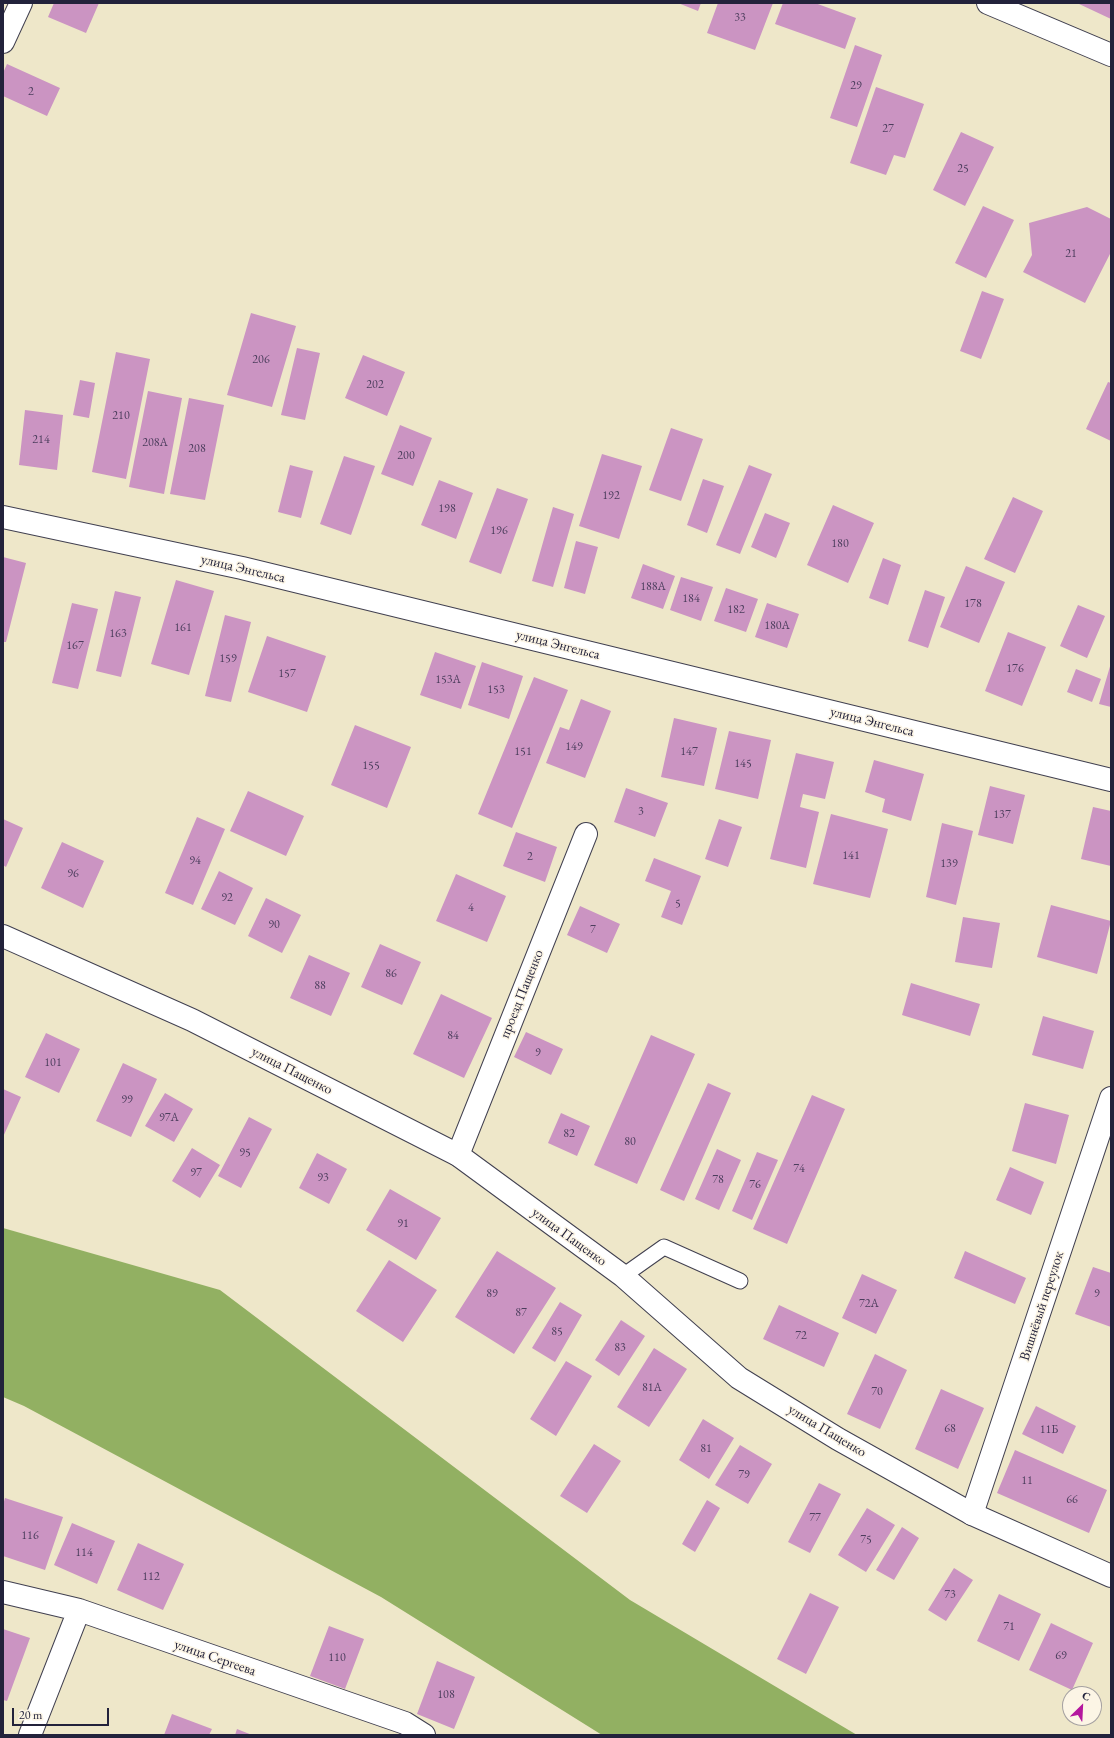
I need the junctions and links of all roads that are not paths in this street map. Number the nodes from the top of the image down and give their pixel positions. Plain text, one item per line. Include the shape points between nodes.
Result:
1 (21, 3) edge
2 (988, 3) edge
3 (3, 42) edge
4 (1111, 55) edge
5 (3, 517) edge
6 (1111, 780) edge
7 (586, 834) dead end
8 (3, 936) edge
9 (1111, 1099) edge
10 (458, 1155) junction
11 (623, 1276) junction
12 (740, 1281) dead end
13 (972, 1514) junction
14 (1111, 1576) edge
15 (3, 1592) edge
16 (78, 1610) junction
17 (30, 1735) edge
18 (424, 1735) edge

1 - 3 street
2 - 4 street
5 - 6 street, улица Энгельса via 242,568
7 - 10 street, проезд Пащенко
8 - 10 street, улица Пащенко via 192,1020
9 - 13 street, Вишнёвый переулок
10 - 11 street, улица Пащенко
11 - 12 lane via 664,1247
11 - 13 street, улица Пащенко via 739,1378 838,1439
13 - 14 street, улица Пащенко
15 - 16 street, улица Сергеева
16 - 17 street
16 - 18 street, улица Сергеева via 405,1723

